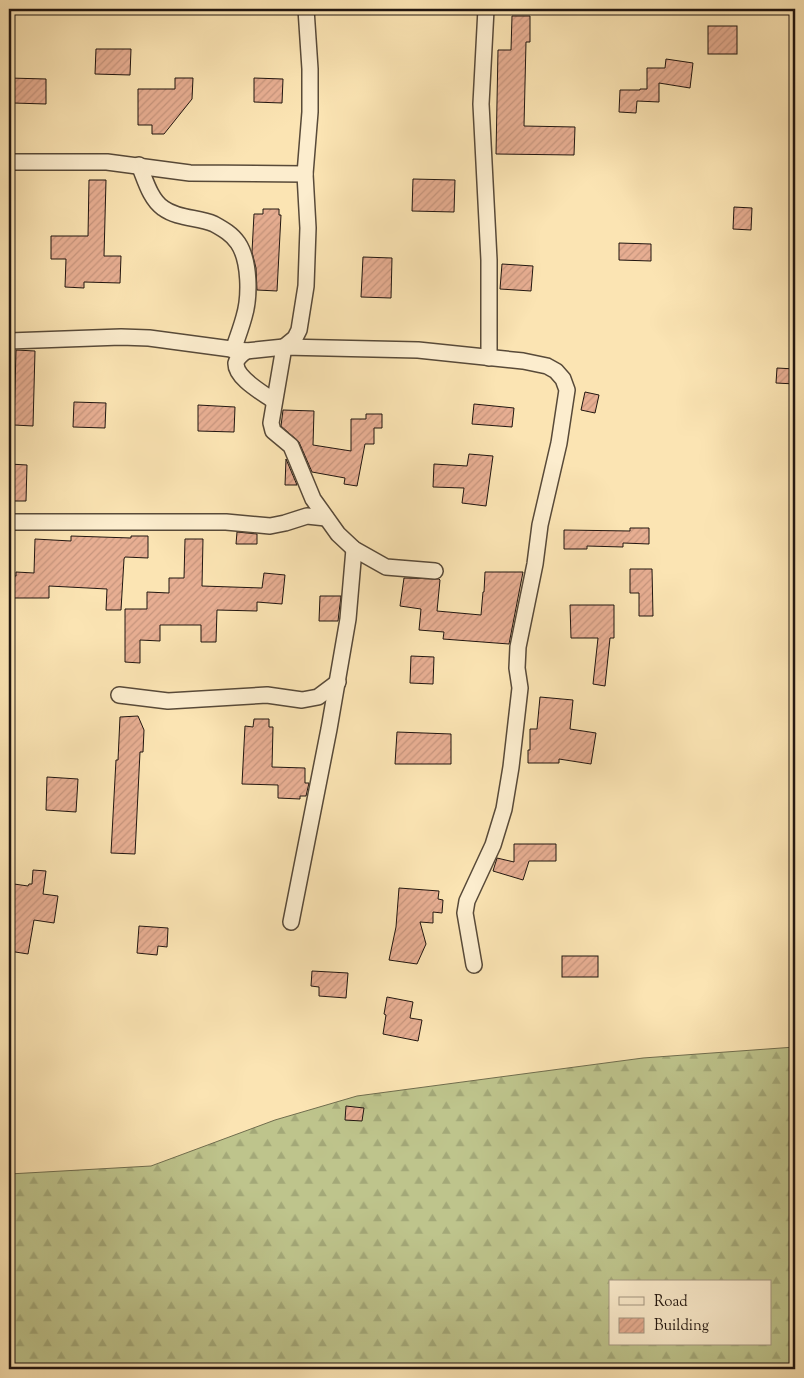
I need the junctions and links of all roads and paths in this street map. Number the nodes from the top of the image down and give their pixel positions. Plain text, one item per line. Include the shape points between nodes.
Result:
1 (306, 9) edge
2 (486, 9) edge
3 (9, 162) edge
4 (139, 165) junction
5 (305, 174) junction
6 (9, 341) edge
7 (284, 347) junction
8 (240, 350) junction
9 (489, 358) junction
10 (274, 401) junction
11 (314, 499) junction
12 (306, 516) junction
13 (326, 518) junction
14 (9, 522) edge
15 (354, 549) junction
16 (435, 571) dead end
17 (338, 682) junction
18 (120, 694) dead end
19 (291, 922) dead end
20 (474, 965) dead end

1 - 5 street via 310,112
2 - 9 street via 480,104
3 - 4 street
4 - 5 street via 190,173
4 - 8 street via 152,196 163,208 212,224 228,232 238,243 246,261 248,286
5 - 7 street via 308,228 306,286 299,330
6 - 8 street via 150,338
7 - 8 street
7 - 9 street via 418,350
7 - 10 street
8 - 10 street via 236,363 240,377
9 - 20 street via 547,366 564,379 567,390 518,647 520,688 504,809 465,913
10 - 11 street via 273,431 291,446
11 - 12 street
11 - 13 street
12 - 13 street
12 - 14 street via 270,526 226,522
13 - 15 street
15 - 16 street via 386,567
15 - 17 street
17 - 18 street via 318,696 302,700 267,695 168,701
17 - 19 street

